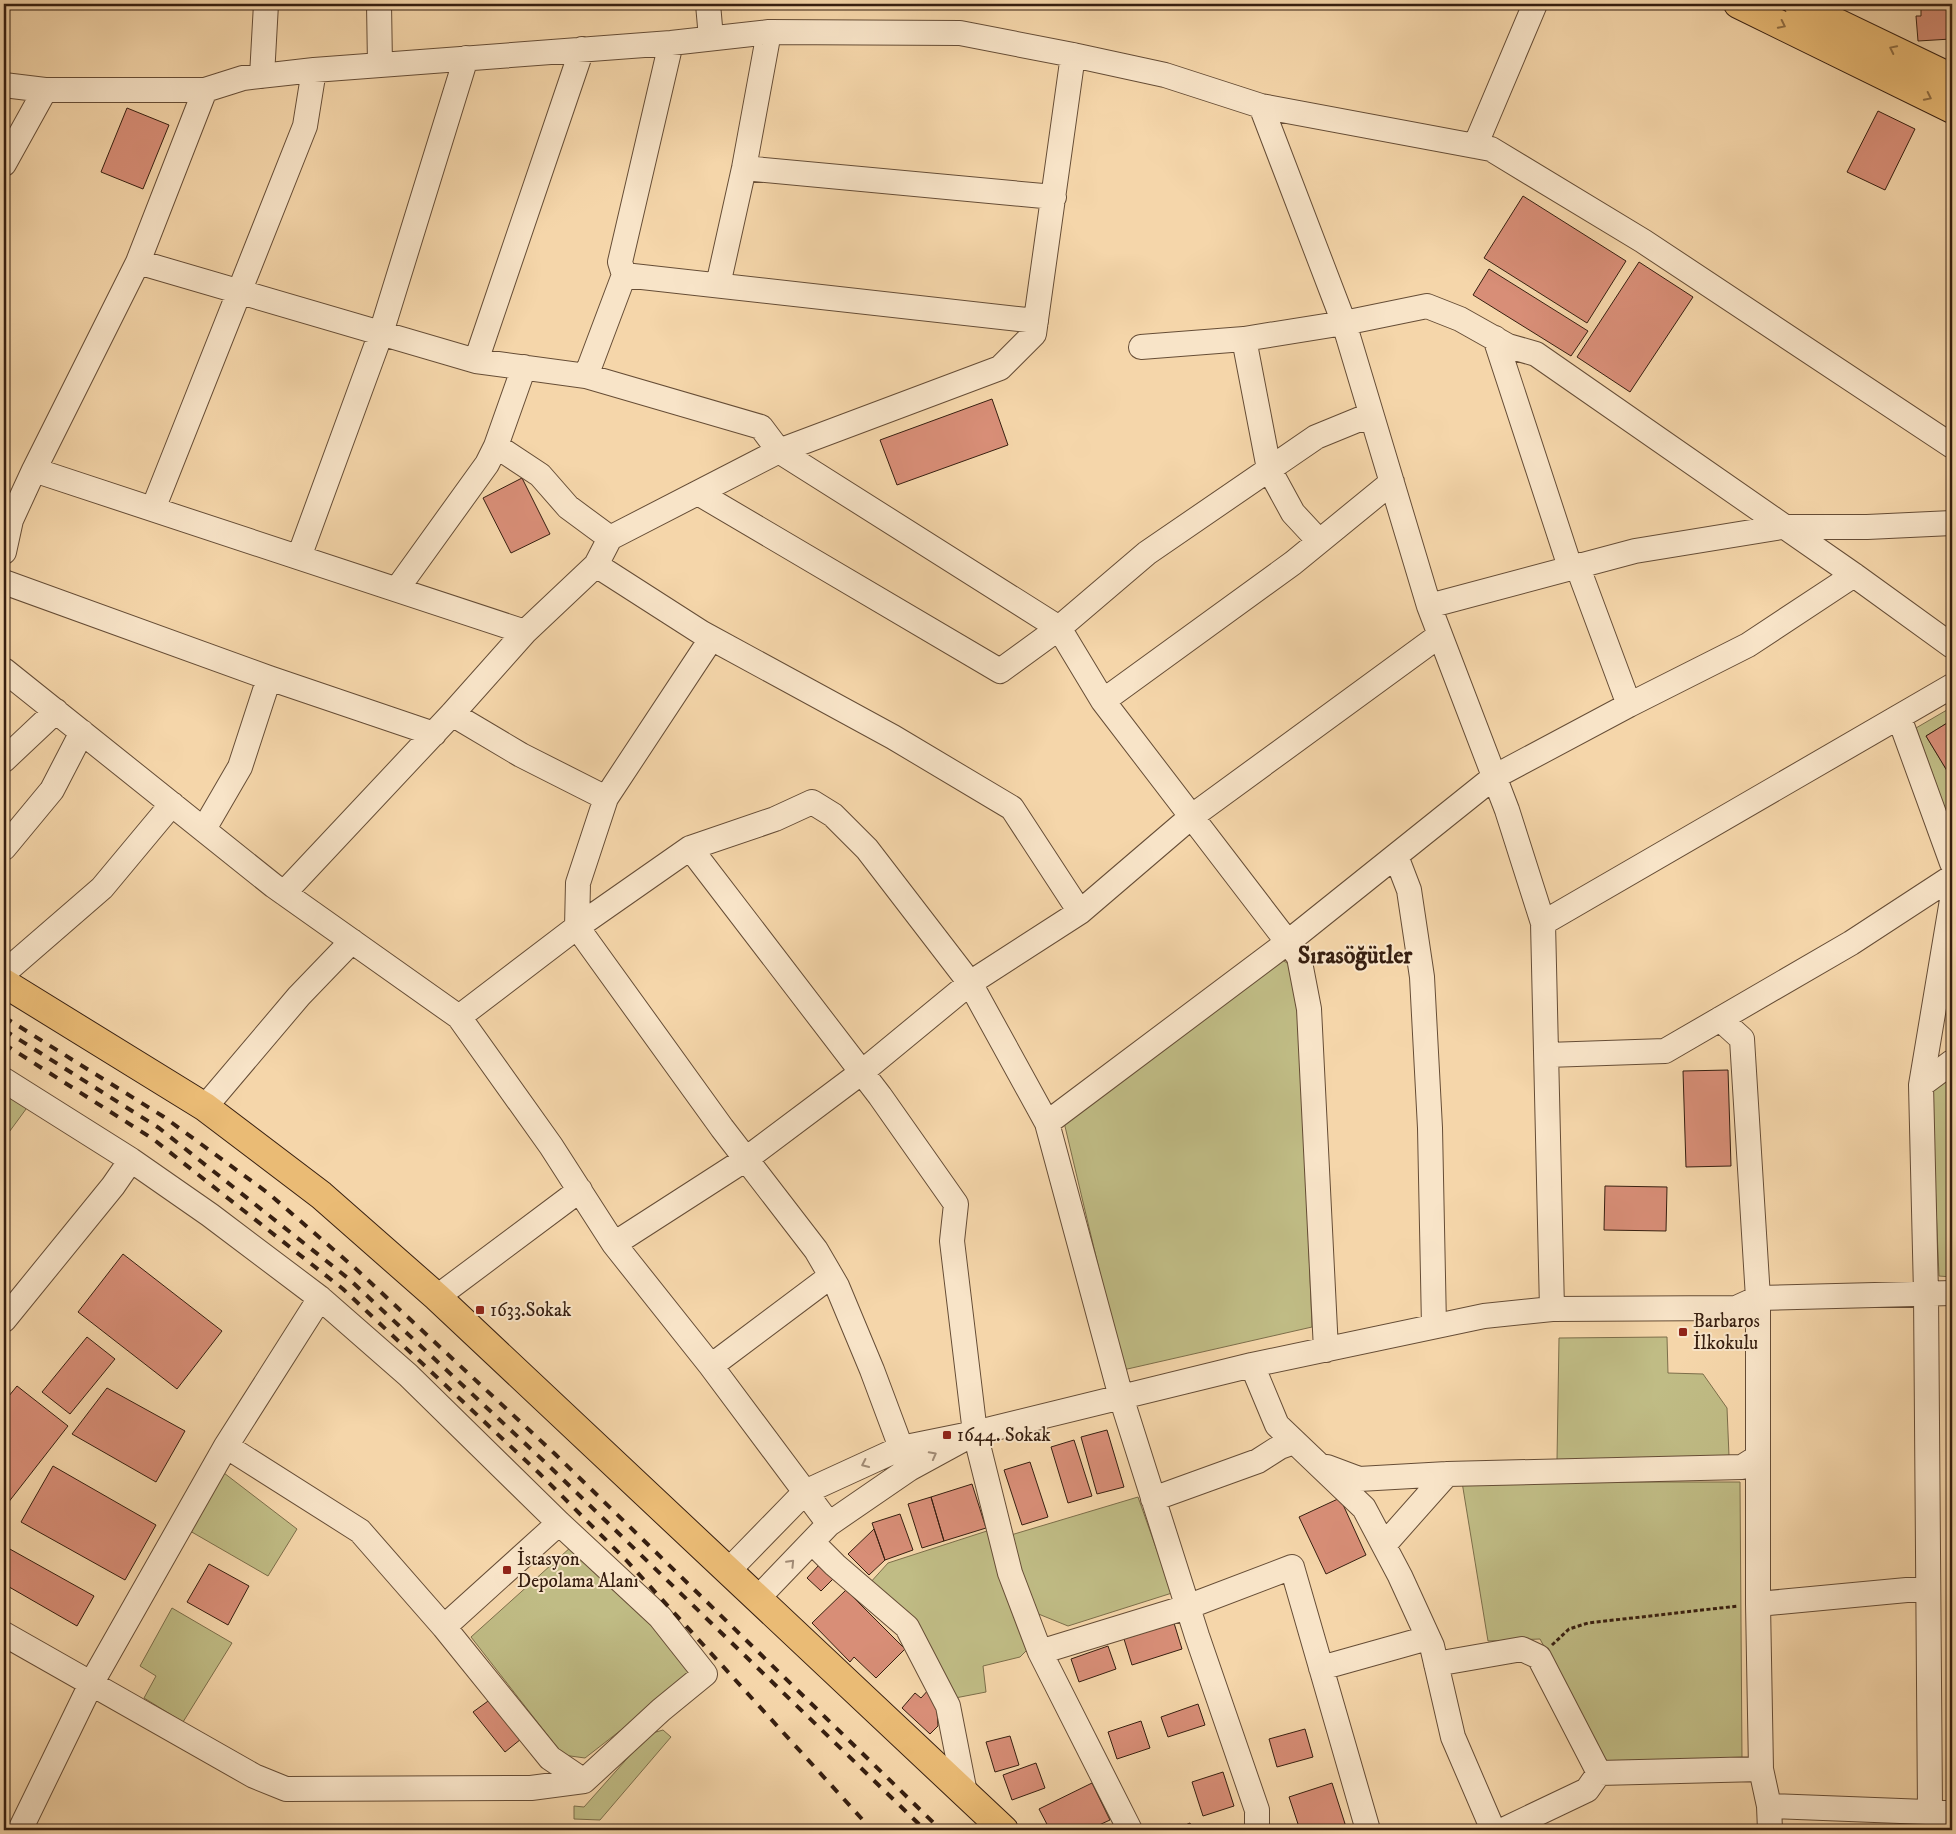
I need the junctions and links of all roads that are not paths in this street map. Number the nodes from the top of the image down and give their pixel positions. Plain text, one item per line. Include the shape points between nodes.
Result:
1 (262, 4) edge
2 (379, 4) edge
3 (708, 4) edge
4 (1535, 4) edge
5 (1738, 4) edge
6 (1798, 4) edge
7 (1833, 12) edge
8 (769, 32) junction
9 (711, 38) junction
10 (671, 43) junction
11 (582, 49) junction
12 (1073, 55) junction
13 (466, 58) junction
14 (380, 65) junction
15 (314, 70) junction
16 (262, 76) junction
17 (1952, 78) edge
18 (4, 85) edge
19 (45, 90) junction
20 (205, 90) junction
21 (1260, 106) junction
22 (1952, 109) edge
23 (1475, 146) junction
24 (4, 164) edge
25 (744, 168) junction
26 (1054, 197) junction
27 (138, 262) junction
28 (624, 275) junction
29 (718, 285) junction
30 (238, 292) junction
31 (1036, 321) junction
32 (1344, 323) junction
33 (381, 333) junction
34 (1495, 338) junction
35 (1244, 339) junction
36 (1141, 347) dead end
37 (476, 361) junction
38 (524, 367) junction
39 (586, 376) junction
40 (1373, 421) junction
41 (496, 446) junction
42 (1952, 446) edge
43 (779, 451) junction
44 (1269, 469) junction
45 (34, 470) junction
46 (1392, 482) junction
47 (698, 493) junction
48 (153, 509) junction
49 (7, 512) edge
50 (1952, 523) edge
51 (1782, 527) junction
52 (610, 538) junction
53 (1319, 541) junction
54 (4, 552) edge
55 (299, 557) junction
56 (596, 565) junction
57 (1574, 566) junction
58 (1854, 575) junction
59 (4, 582) edge
60 (396, 589) junction
61 (1429, 606) junction
62 (1058, 628) junction
63 (525, 632) junction
64 (1440, 635) junction
65 (711, 638) junction
66 (1952, 646) edge
67 (4, 670) edge
68 (269, 678) junction
69 (1952, 686) edge
70 (1103, 701) junction
71 (1629, 705) junction
72 (56, 711) junction
73 (452, 714) junction
74 (1899, 717) junction
75 (82, 732) junction
76 (434, 734) junction
77 (4, 760) edge
78 (1494, 777) junction
79 (606, 798) junction
80 (172, 804) junction
81 (1191, 816) junction
82 (204, 829) junction
83 (4, 848) edge
84 (690, 848) junction
85 (1396, 856) junction
86 (1952, 863) edge
87 (1952, 877) edge
88 (284, 893) junction
89 (1952, 900) edge
90 (1080, 912) junction
91 (1543, 923) junction
92 (577, 927) junction
93 (352, 941) junction
94 (1288, 942) junction
95 (4, 973) edge
96 (4, 983) edge
97 (970, 983) junction
98 (459, 1017) junction
99 (1720, 1020) junction
100 (1546, 1054) junction
101 (1952, 1062) edge
102 (862, 1072) junction
103 (4, 1080) edge
104 (1921, 1086) junction
105 (204, 1107) junction
106 (1047, 1123) junction
107 (746, 1159) junction
108 (132, 1160) junction
109 (580, 1190) junction
110 (614, 1244) junction
111 (831, 1276) junction
112 (1952, 1293) edge
113 (1926, 1294) junction
114 (436, 1296) junction
115 (320, 1298) junction
116 (1758, 1298) junction
117 (1552, 1309) junction
118 (4, 1320) edge
119 (1434, 1326) junction
120 (1326, 1350) junction
121 (1252, 1365) junction
122 (711, 1366) junction
123 (1121, 1397) junction
124 (975, 1433) junction
125 (1294, 1442) junction
126 (226, 1446) junction
127 (1758, 1457) junction
128 (905, 1458) junction
129 (1316, 1463) junction
130 (1446, 1474) junction
131 (805, 1492) junction
132 (1153, 1499) junction
133 (559, 1523) junction
134 (829, 1524) junction
135 (812, 1542) junction
136 (1384, 1545) junction
137 (728, 1571) junction
138 (1928, 1588) junction
139 (757, 1598) junction
140 (1758, 1604) junction
141 (1188, 1607) junction
142 (444, 1627) junction
143 (4, 1634) edge
144 (1428, 1638) junction
145 (1040, 1652) junction
146 (1436, 1664) junction
147 (1321, 1668) junction
148 (91, 1684) junction
149 (1761, 1769) junction
150 (1600, 1773) junction
151 (584, 1781) junction
152 (965, 1793) junction
153 (1769, 1806) junction
154 (1941, 1812) edge
155 (20, 1830) edge
156 (1004, 1830) edge
157 (1130, 1830) edge
158 (1257, 1830) edge
159 (1368, 1830) edge
160 (1493, 1830) edge
161 (1503, 1830) edge
162 (1770, 1830) edge

1 - 16 street
2 - 14 street
3 - 9 street
4 - 23 street
5 -> 22 main road
6 - 7 main road
17 -> 7 main road
8 - 9 street
8 - 12 street via 960,33
8 - 25 street
9 - 10 street
10 - 11 street
10 - 28 street via 620,262
11 - 13 street
11 - 37 street
12 - 21 street via 1165,75
12 - 26 street
13 - 14 street
13 - 33 street
14 - 15 street
15 - 16 street
15 - 30 street via 305,126
16 - 20 street via 243,78
18 - 19 street
19 - 20 street
19 - 24 street
20 - 27 street
21 - 23 street
21 - 32 street
23 - 42 street via 1491,149 1643,241
25 - 26 street
25 - 29 street
26 - 31 street
27 - 30 street
27 - 45 street
28 - 29 street
28 - 39 street
29 - 31 street
30 - 33 street
30 - 48 street
31 - 43 street via 1034,334 1000,368
32 - 34 street via 1427,306
32 - 35 street
32 - 40 street
33 - 37 street
33 - 55 street
34 - 51 street via 1508,346 1536,354
34 - 57 street
35 - 36 street
35 - 44 street
37 - 38 street
38 - 39 street
38 - 41 street
39 - 43 street via 761,427
40 - 44 street via 1360,419 1316,437
40 - 46 street
41 - 52 street via 540,476 568,507
41 - 60 street via 487,464
43 - 47 street
43 - 62 street
44 - 53 street via 1293,513
44 - 62 street via 1146,553
45 - 48 street
45 - 49 street
46 - 53 street
46 - 61 street
47 - 52 street
47 - 62 street via 1000,670
48 - 55 street
49 - 54 street
50 - 51 street
51 - 57 street via 1635,551
51 - 58 street
52 - 56 street
53 - 70 street
55 - 60 street
56 - 63 street
56 - 65 street
57 - 61 street
57 - 71 street
58 - 66 street
58 - 71 street via 1748,645
59 - 68 street
60 - 63 street
61 - 64 street
62 - 70 street
63 - 73 street
64 - 78 street
64 - 81 street
65 - 79 street
65 - 90 street via 893,737 1012,808
67 - 72 street
68 - 76 street
68 - 82 street via 240,767
69 - 74 street
70 - 81 street
71 - 78 street
72 - 75 street
72 - 77 street
73 - 76 street
73 - 79 street via 521,755
74 - 86 street
74 - 91 street
75 - 80 street
75 - 83 street via 52,790
76 - 88 street
78 - 85 street
78 - 91 street
79 - 92 street via 578,883
80 - 82 street
80 - 95 street via 102,888
81 - 90 street
81 - 94 street
82 - 88 street
84 - 92 street
84 - 97 street via 776,819 812,802 833,815 867,849
84 - 102 street
85 - 94 street
85 - 119 street via 1409,890 1422,977 1430,1128
87 - 99 street via 1851,943
88 - 93 street
89 - 104 street
90 - 97 street
91 - 100 street
92 - 98 street
92 - 107 street
93 - 98 street
93 - 105 street via 299,996
94 - 106 street
94 - 120 street via 1300,957 1309,1009
96 - 105 main road
97 - 102 street
97 - 106 street
98 - 109 street
99 - 100 street via 1665,1051
99 - 116 street via 1742,1039
100 - 117 street
101 - 104 street
102 - 107 street
102 - 124 street via 956,1204 952,1241
103 - 108 street
104 - 113 street
105 - 114 main road via 322,1195
106 - 123 street
107 - 110 street
107 - 111 street via 816,1250
108 - 115 street via 210,1214
108 - 118 street
109 - 110 street
109 - 114 street
110 - 122 street
111 - 122 street
111 - 128 street via 872,1370
112 - 113 street
113 - 116 street
113 - 138 street
114 - 137 main road
115 - 126 street
115 - 133 street via 408,1375
116 - 117 street via 1736,1308
116 - 127 street
117 - 119 street via 1484,1316
119 - 120 street
120 - 121 street
121 - 123 street
121 - 125 street via 1277,1425
122 - 131 street
123 - 124 street
123 - 132 street
124 - 128 street
124 - 145 street via 1010,1573
125 - 129 street
125 - 132 street via 1258,1461
126 - 142 street via 360,1532
126 - 148 street
127 - 130 street via 1742,1467
127 - 140 street
128 -> 131 street
128 - 134 street
129 - 130 street via 1359,1479
129 - 136 street via 1364,1508
130 - 136 street
131 - 134 street
131 - 137 street
132 - 141 street
133 - 142 street
133 - 151 street via 660,1617 705,1674
134 - 135 street
139 -> 135 street
135 - 152 street via 907,1627 948,1706
136 - 144 street
137 - 139 main road
138 - 140 street
138 - 154 street
139 - 152 main road
140 - 149 street
141 - 145 street
141 - 147 street via 1292,1566
141 - 158 street via 1257,1810
142 - 151 street via 550,1758
143 - 148 street
144 - 146 street
144 - 147 street
145 - 157 street
146 - 150 street via 1522,1649 1539,1657
146 - 160 street via 1453,1737
147 - 159 street
148 - 151 street via 254,1776 286,1789 531,1788
148 - 155 street
149 - 150 street
149 - 153 street
150 - 161 street via 1587,1790
152 - 156 main road
153 - 154 street
153 - 162 street

